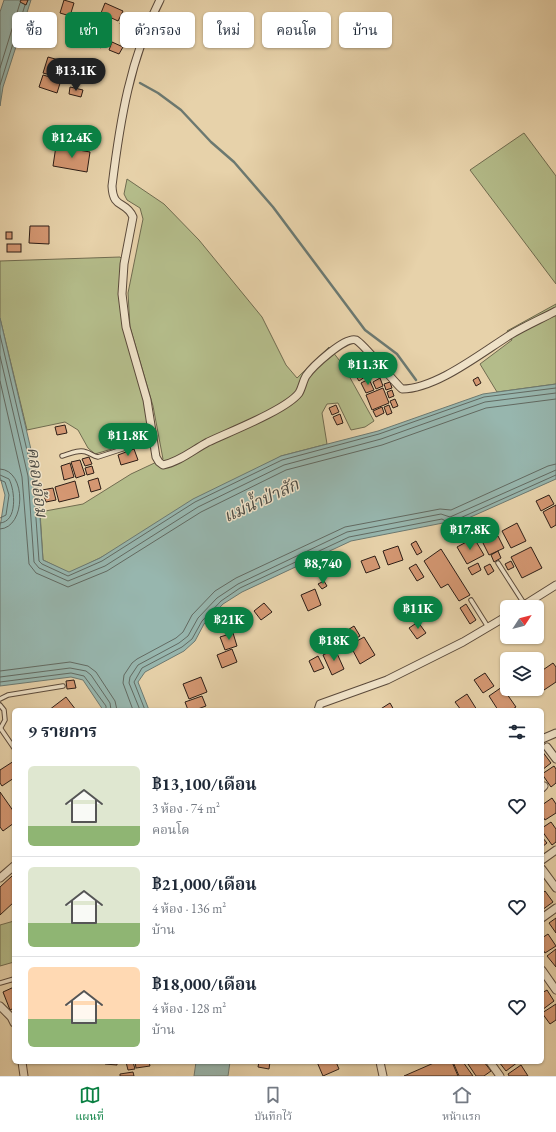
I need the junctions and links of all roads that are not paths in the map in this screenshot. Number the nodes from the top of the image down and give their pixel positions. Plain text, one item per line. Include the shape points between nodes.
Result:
1 (160, 0) edge
2 (556, 311) edge
3 (153, 439) junction
4 (62, 456) dead end
5 (498, 563) dead end
6 (556, 585) edge
7 (471, 600) dead end
8 (520, 600) edge
9 (532, 600) edge
10 (500, 620) edge
11 (488, 628) junction
12 (63, 686) dead end
13 (0, 699) edge
14 (0, 705) edge
15 (319, 708) edge
16 (1, 729) edge
17 (556, 733) edge
18 (544, 737) edge
19 (12, 745) edge
20 (548, 747) dead end
21 (556, 759) edge
22 (556, 850) edge
23 (544, 859) edge
24 (12, 868) edge
25 (544, 872) edge
26 (0, 878) edge
27 (556, 888) edge
28 (556, 908) edge
29 (544, 917) edge
30 (544, 973) edge
31 (12, 980) edge
32 (0, 983) edge
33 (556, 990) edge
34 (0, 1006) edge
35 (12, 1018) edge
36 (22, 1064) edge
37 (380, 1064) edge
38 (491, 1064) edge
39 (24, 1076) edge
40 (383, 1076) edge
41 (500, 1076) edge

1 - 3 street via 142,38 133,67 122,112 112,186 115,201 131,211 133,217 124,264 122,294 126,328 146,400
2 - 3 street via 511,334 457,369 410,389 402,389 362,345 356,340 350,340 334,349 307,375 293,399 258,419 208,442 171,464 163,465 159,462
3 - 4 lane via 98,457 80,451
5 - 8 lane
6 - 9 street
7 - 11 lane
10 - 11 street
11 - 15 street via 387,680 320,704
12 - 13 lane via 8,695
14 - 16 lane via 4,710 5,720
16 - 19 lane
17 - 18 street
20 - 21 street
22 - 23 street
24 - 26 street
25 - 27 street
28 - 29 street
30 - 33 street
31 - 32 lane
34 - 35 street
36 - 39 street
37 - 40 street
38 - 41 street

